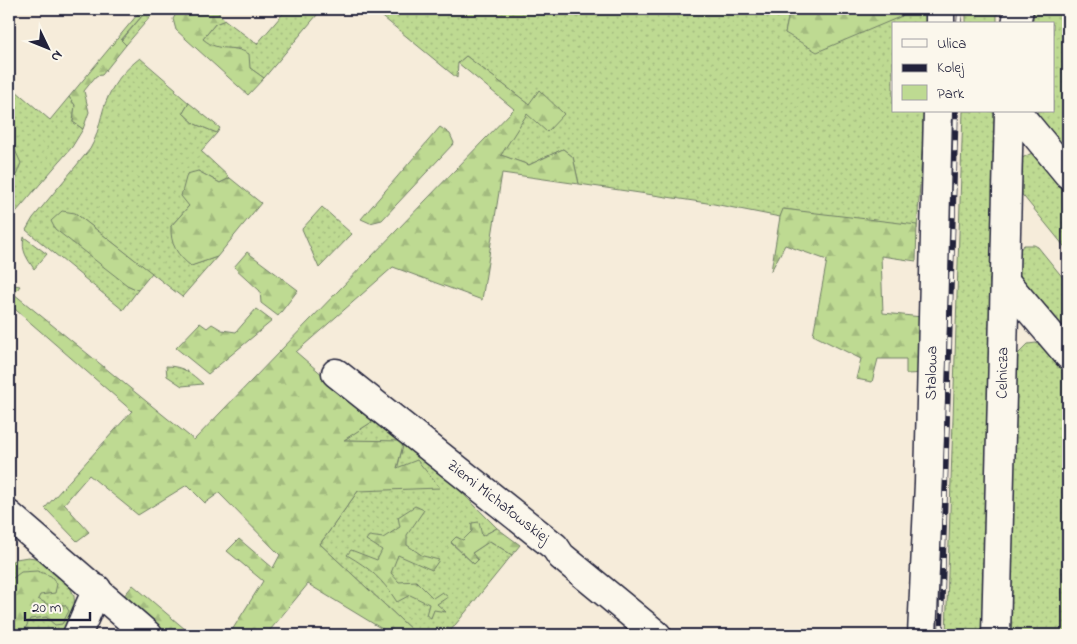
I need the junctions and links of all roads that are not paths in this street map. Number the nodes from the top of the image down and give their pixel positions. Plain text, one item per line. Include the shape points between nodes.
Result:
1 (940, 9) edge
2 (1008, 9) edge
3 (1019, 9) edge
4 (940, 22) edge
5 (1008, 22) edge
6 (1016, 22) edge
7 (938, 112) edge
8 (1009, 112) edge
9 (1017, 112) edge
10 (1068, 174) edge
11 (1005, 281) junction
12 (1068, 355) edge
13 (336, 373) dead end
14 (9, 515) edge
15 (97, 590) junction
16 (78, 635) edge
17 (148, 635) edge
18 (657, 635) edge
19 (922, 635) edge
20 (996, 635) edge

1 - 4 street
2 - 5 street
3 - 6 street
7 - 19 street, Stalowa
8 - 11 street, Celnicza
9 - 10 street
11 - 12 street
11 - 20 street, Celnicza
13 - 18 street, Ziemi Michałowskiej via 555,548
14 - 15 street
15 - 16 street
15 - 17 street

